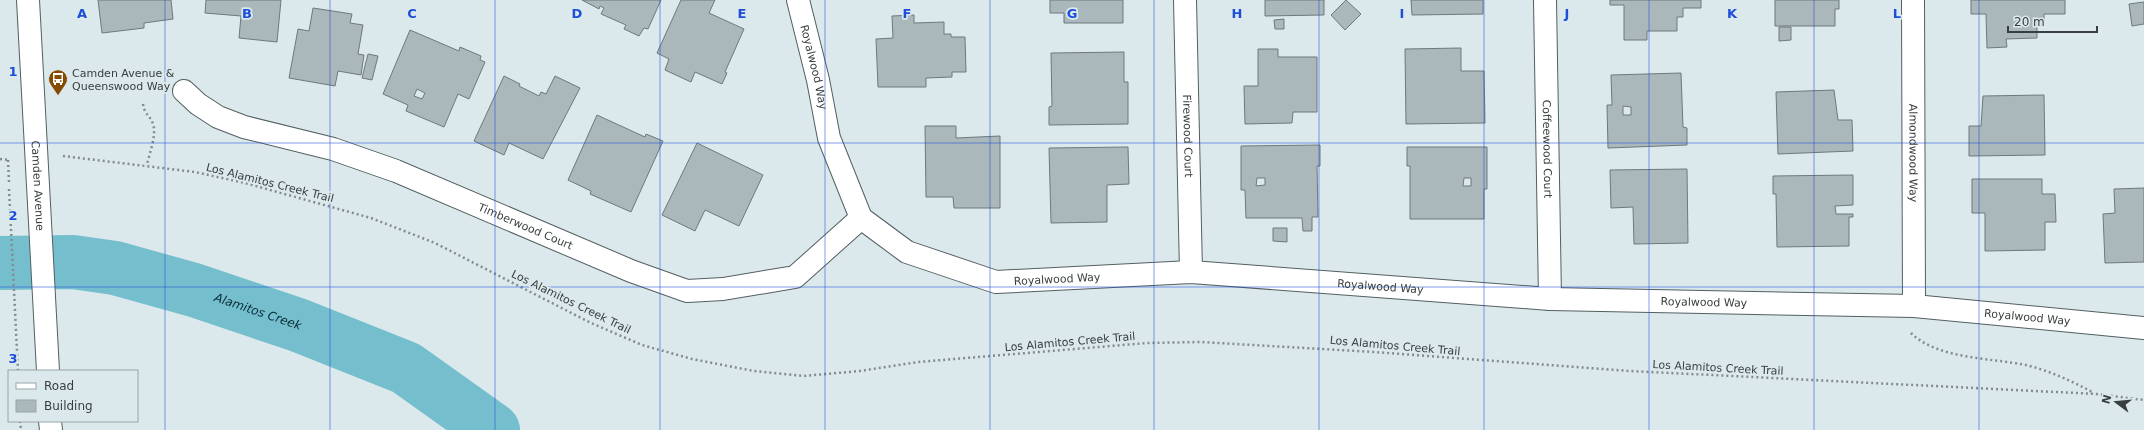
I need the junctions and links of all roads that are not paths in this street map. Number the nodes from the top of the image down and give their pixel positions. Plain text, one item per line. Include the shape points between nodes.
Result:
1 (28, 0) edge
2 (798, 0) edge
3 (1185, 0) edge
4 (1545, 0) edge
5 (1913, 0) edge
6 (184, 91) dead end
7 (861, 218) junction
8 (1192, 272) junction
9 (1550, 299) junction
10 (1914, 306) junction
11 (2144, 328) edge
12 (48, 370) edge

1 - 12 street, Camden Avenue
2 - 7 street, Royalwood Way via 829,138
3 - 8 street, Firewood Court
4 - 9 street, Coffeewood Court
5 - 10 street, Almondwood Way
6 - 7 street, Timberwood Court via 218,117 333,149 396,171 631,271 687,291 723,289 795,277
7 - 8 street, Royalwood Way via 907,252 996,282
8 - 9 street, Royalwood Way
9 - 10 street, Royalwood Way
10 - 11 street, Royalwood Way

